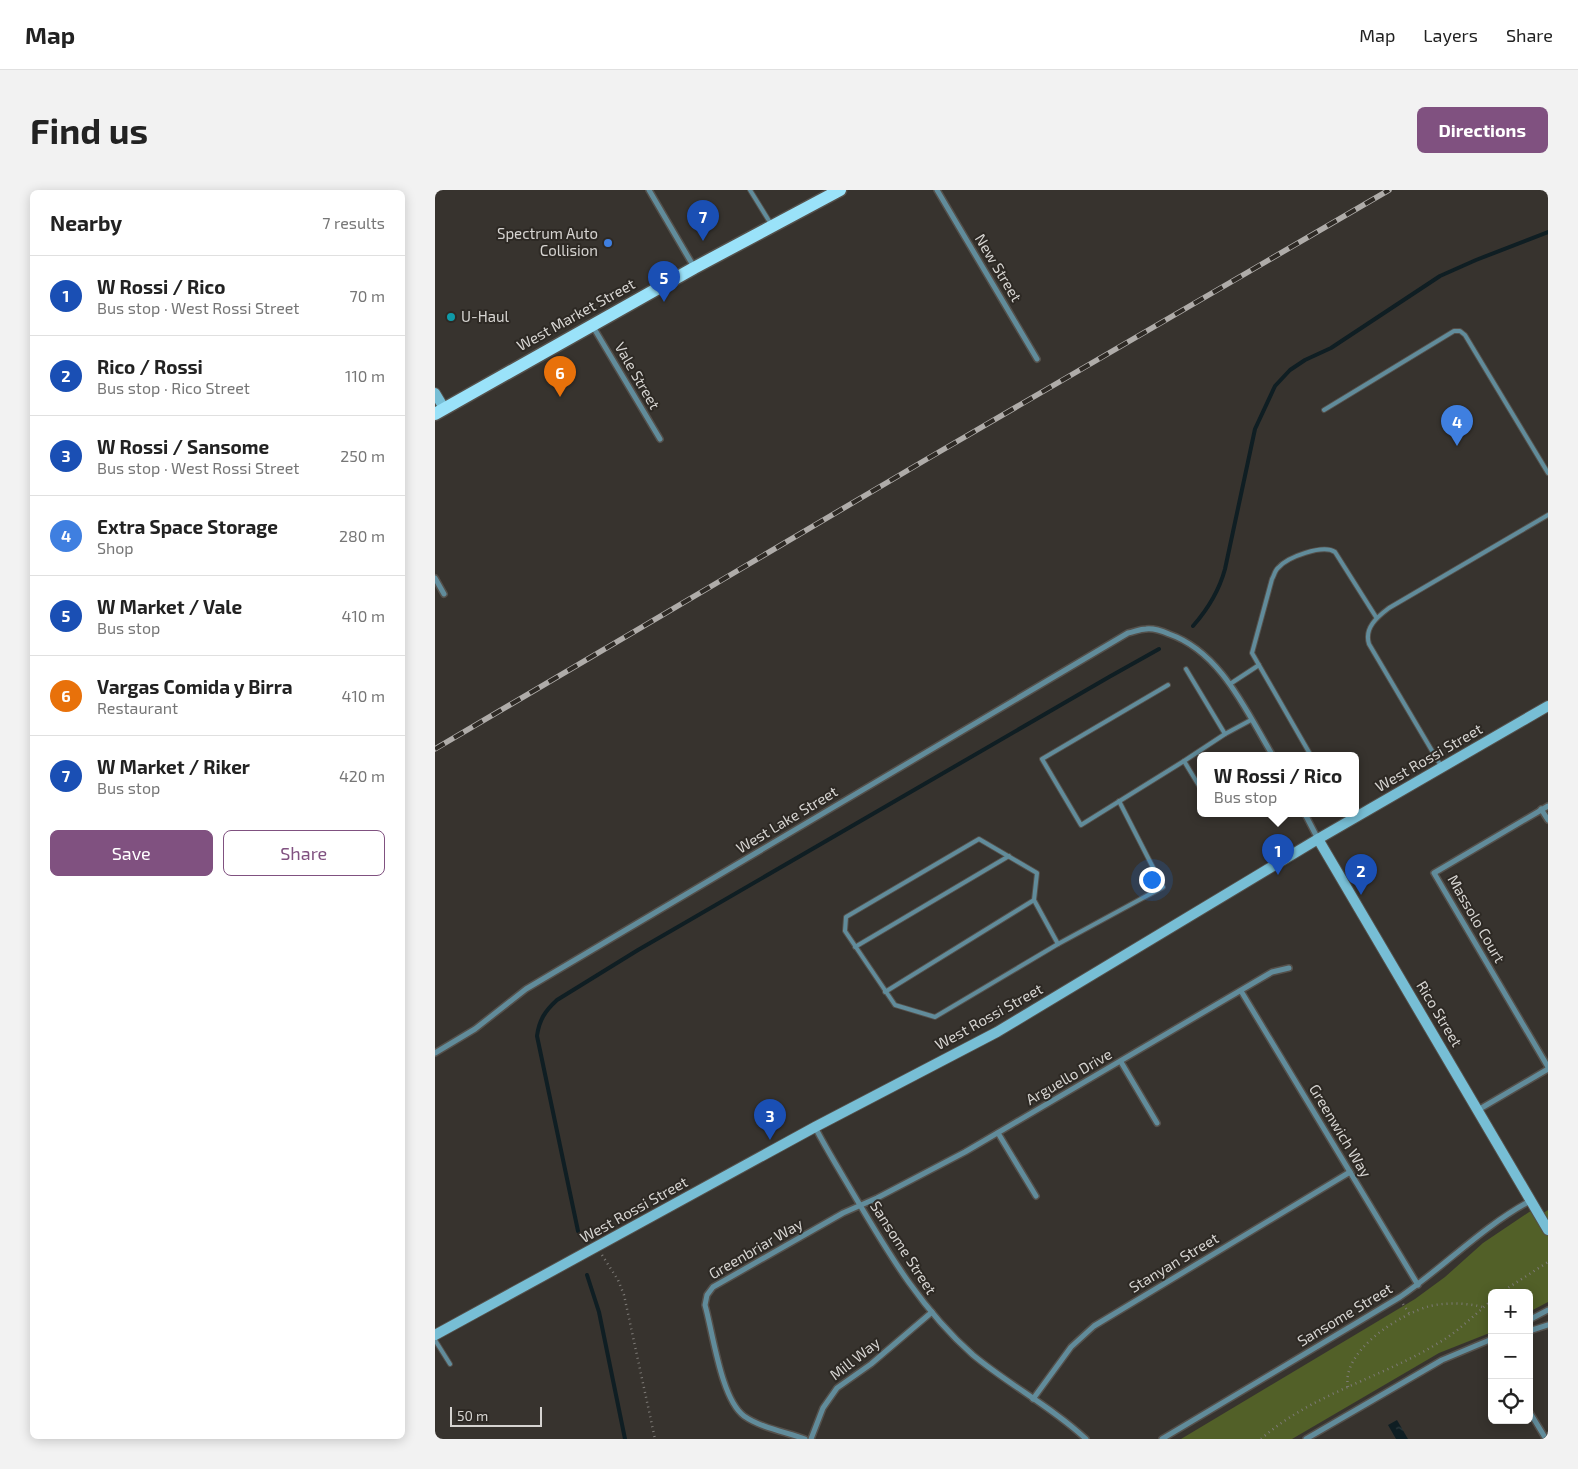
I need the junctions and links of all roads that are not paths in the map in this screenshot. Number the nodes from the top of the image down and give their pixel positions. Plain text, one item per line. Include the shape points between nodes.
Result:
1 (649, 190) edge
2 (751, 190) edge
3 (840, 190) edge
4 (937, 190) edge
5 (772, 226) junction
6 (694, 268) junction
7 (592, 325) junction
8 (1037, 359) dead end
9 (435, 393) edge
10 (1324, 410) dead end
11 (440, 411) edge
12 (659, 439) dead end
13 (1548, 473) edge
14 (1548, 515) edge
15 (435, 578) edge
16 (445, 594) dead end
17 (1376, 617) junction
18 (1259, 665) junction
19 (1186, 669) dead end
20 (1230, 684) junction
21 (1168, 685) dead end
22 (1548, 706) edge
23 (1251, 720) junction
24 (1225, 734) junction
25 (1197, 752) edge
26 (1198, 752) edge
27 (1271, 752) edge
28 (1309, 752) edge
29 (1184, 761) junction
30 (1442, 768) junction
31 (1197, 783) edge
32 (1119, 801) junction
33 (1548, 806) edge
34 (1541, 809) junction
35 (1359, 816) edge
36 (1307, 817) edge
37 (1356, 817) edge
38 (1548, 820) edge
39 (1318, 839) junction
40 (1009, 856) junction
41 (1034, 900) junction
42 (1058, 944) junction
43 (855, 947) junction
44 (1289, 968) dead end
45 (1241, 991) junction
46 (885, 992) junction
47 (435, 1054) edge
48 (1121, 1062) junction
49 (1548, 1068) edge
50 (1478, 1110) junction
51 (1157, 1123) dead end
52 (815, 1127) junction
53 (998, 1134) junction
54 (1350, 1172) junction
55 (1036, 1196) dead end
56 (1531, 1200) junction
57 (860, 1206) junction
58 (1548, 1230) edge
59 (1418, 1285) junction
60 (1548, 1310) edge
61 (931, 1312) junction
62 (1533, 1318) edge
63 (1548, 1325) edge
64 (1533, 1330) edge
65 (435, 1335) edge
66 (435, 1340) edge
67 (1488, 1341) edge
68 (450, 1364) dead end
69 (1033, 1400) junction
70 (1533, 1418) edge
71 (805, 1439) edge
72 (811, 1439) edge
73 (1086, 1439) edge
74 (1162, 1439) edge
75 (1306, 1439) edge
76 (1546, 1439) edge

1 - 6 street
2 - 5 lane
3 - 5 main road, West Market Street
4 - 8 street, New Street
5 - 6 main road, West Market Street
6 - 7 main road, West Market Street
7 - 11 main road, West Market Street
7 - 12 street, Vale Street
9 - 11 main road
10 - 13 lane via 1454,331 1460,331
14 - 17 lane
15 - 16 street
17 - 18 lane via 1335,552 1316,550 1295,556 1278,568 1272,579 1252,653
17 - 30 lane via 1367,638 1369,644
18 - 20 lane
18 - 28 lane
19 - 24 lane
20 - 23 street
20 - 47 street, West Lake Street via 1205,655 1184,639 1146,629 1128,633 526,988 475,1029
21 - 32 lane via 1042,759 1081,825
22 - 30 main road, West Rossi Street
23 - 24 lane
23 - 27 street
24 - 26 lane
25 - 29 lane
29 - 31 lane
29 - 32 lane
30 - 35 main road, West Rossi Street
32 - 42 lane via 1163,887
33 - 34 street, Massolo Court
34 - 38 street
34 - 49 street, Massolo Court via 1434,873
36 - 39 street, Rico Street
37 - 39 main road, West Rossi Street
39 - 50 main road, Rico Street
39 - 52 main road, West Rossi Street via 997,1032
40 - 41 lane via 1037,873
40 - 43 lane
40 - 43 lane via 979,839 846,917 845,931
41 - 42 lane
41 - 46 lane
42 - 46 lane via 935,1017 895,1005
43 - 46 lane
44 - 45 street, Arguello Drive via 1272,972
45 - 48 street, Arguello Drive
45 - 54 street, Greenwich Way
48 - 51 street
48 - 53 street, Arguello Drive
49 - 50 street
50 - 56 main road, Rico Street
52 - 57 street, Sansome Street
52 - 65 main road, West Rossi Street
53 - 55 street
53 - 57 street, Arguello Drive
54 - 59 street, Greenwich Way
54 - 69 street, Stanyan Street via 1094,1326 1071,1347
56 - 58 main road, Rico Street
56 - 59 street, Sansome Street via 1480,1233
57 - 61 street, Sansome Street via 897,1267
57 - 71 street, Greenbriar Way via 722,1280 709,1290 705,1300 731,1402 751,1420
59 - 74 street, Sansome Street
60 - 62 street
61 - 69 street, Sansome Street via 972,1353
61 - 72 street, Mill Way via 871,1364 837,1388 823,1408
63 - 64 street
66 - 68 lane
67 - 75 street via 1442,1360
69 - 73 street, Sansome Street
70 - 76 street

